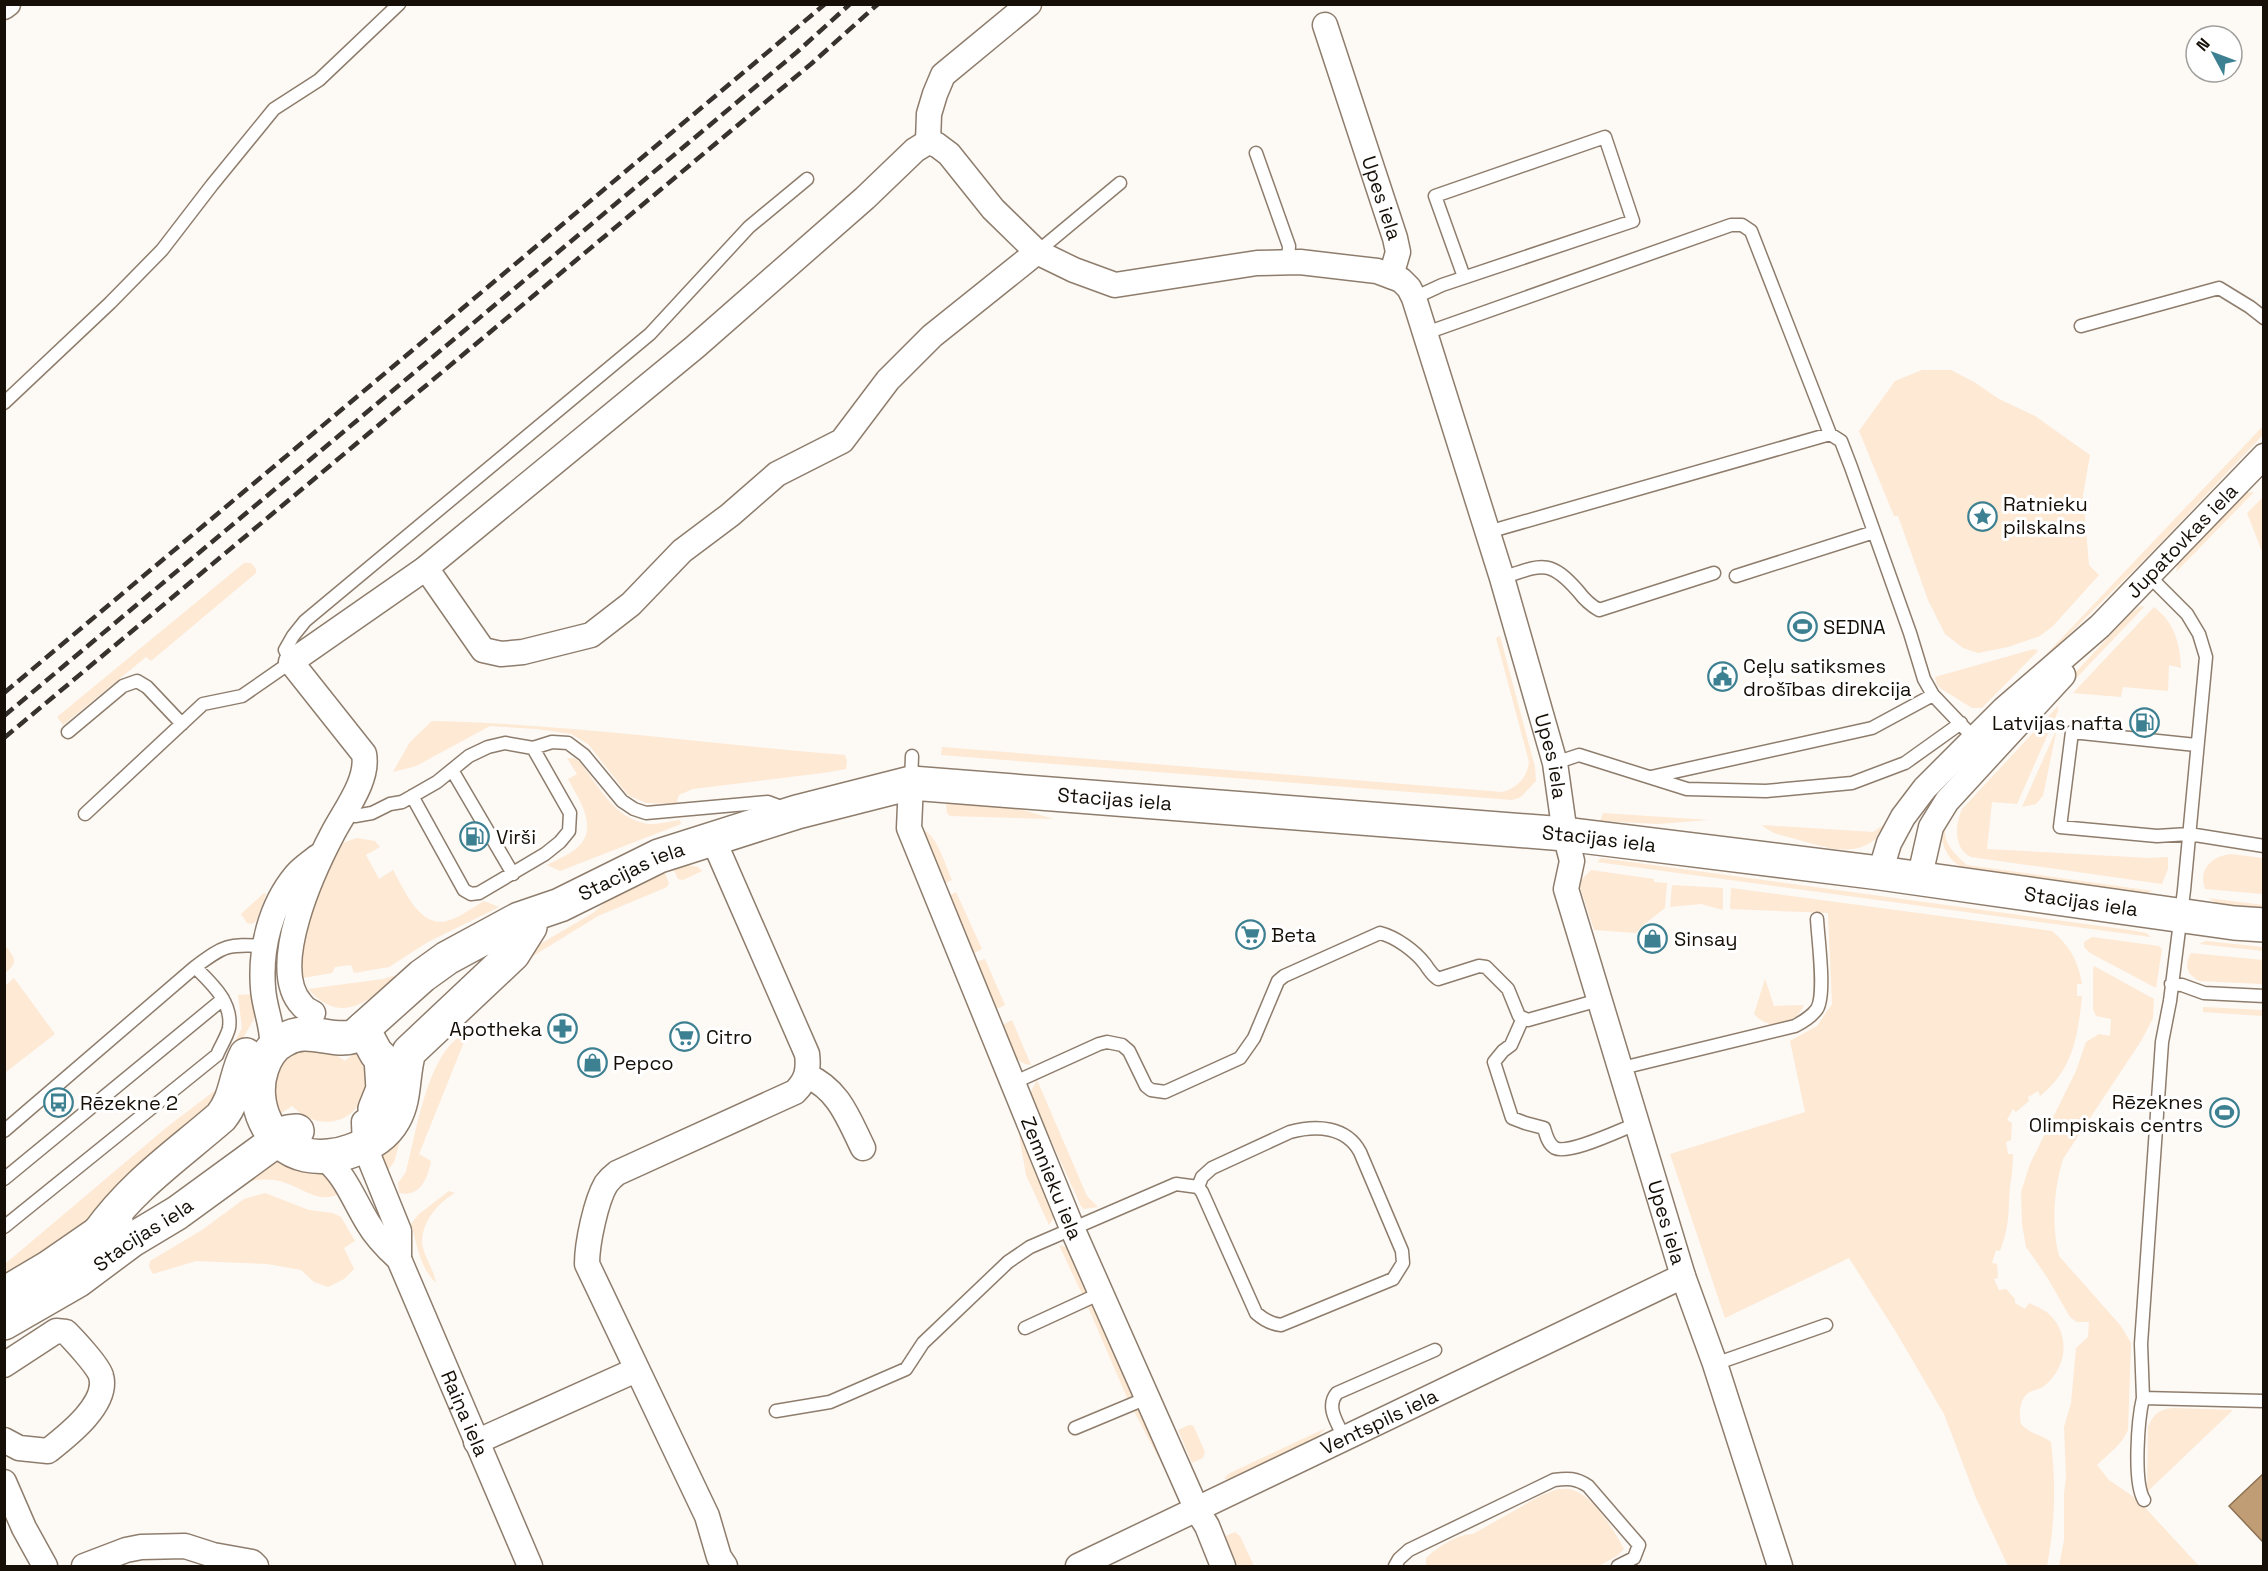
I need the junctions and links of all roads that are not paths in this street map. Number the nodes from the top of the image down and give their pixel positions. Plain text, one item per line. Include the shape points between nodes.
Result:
1 (399, 4) edge
2 (1029, 4) edge
3 (1325, 25) dead end
4 (928, 142) junction
5 (1256, 153) dead end
6 (807, 179) dead end
7 (1120, 183) dead end
8 (1037, 252) junction
9 (1288, 262) junction
10 (1390, 276) junction
11 (1464, 278) junction
12 (1414, 298) junction
13 (2264, 318) edge
14 (2081, 326) dead end
15 (1426, 333) junction
16 (4, 403) edge
17 (1830, 434) junction
18 (2257, 467) edge
19 (1488, 532) junction
20 (1874, 532) junction
21 (426, 568) junction
22 (1714, 573) dead end
23 (1736, 576) dead end
24 (2148, 576) junction
25 (1502, 578) junction
26 (2100, 626) junction
27 (291, 662) junction
28 (1932, 695) junction
29 (182, 724) junction
30 (1968, 731) junction
31 (68, 732) dead end
32 (2196, 745) junction
33 (533, 748) junction
34 (1555, 763) junction
35 (452, 770) junction
36 (918, 774) junction
37 (1649, 778) junction
38 (412, 796) junction
39 (797, 812) junction
40 (343, 813) junction
41 (85, 814) dead end
42 (1932, 822) junction
43 (1565, 834) junction
44 (2189, 834) junction
45 (713, 839) junction
46 (2264, 846) edge
47 (323, 851) junction
48 (1880, 873) junction
49 (513, 874) junction
50 (1919, 880) junction
51 (560, 905) junction
52 (2180, 915) junction
53 (1816, 919) dead end
54 (2264, 925) edge
55 (530, 927) junction
56 (264, 946) junction
57 (195, 967) junction
58 (2171, 984) junction
59 (2264, 996) edge
60 (223, 999) junction
61 (1599, 1000) junction
62 (313, 1013) junction
63 (1523, 1018) junction
64 (363, 1029) junction
65 (271, 1037) junction
66 (381, 1058) junction
67 (1622, 1068) junction
68 (807, 1076) junction
69 (1013, 1083) junction
70 (260, 1110) junction
71 (1636, 1124) junction
72 (4, 1131) edge
73 (364, 1134) junction
74 (279, 1140) junction
75 (863, 1148) dead end
76 (323, 1156) junction
77 (4, 1179) edge
78 (1198, 1187) junction
79 (4, 1227) edge
80 (1072, 1228) junction
81 (98, 1234) junction
82 (399, 1259) junction
83 (1683, 1276) junction
84 (4, 1293) edge
85 (1101, 1293) junction
86 (4, 1323) edge
87 (1826, 1324) dead end
88 (1025, 1328) dead end
89 (1435, 1350) dead end
90 (1715, 1364) junction
91 (4, 1365) edge
92 (636, 1370) junction
93 (1147, 1398) junction
94 (2143, 1398) junction
95 (2264, 1401) edge
96 (776, 1411) dead end
97 (1075, 1428) dead end
98 (1345, 1439) junction
99 (4, 1440) edge
100 (476, 1442) junction
101 (4, 1482) edge
102 (2144, 1500) dead end
103 (1197, 1510) junction
104 (145, 1557) edge
105 (45, 1566) edge
106 (84, 1566) edge
107 (256, 1566) edge
108 (530, 1566) edge
109 (725, 1566) edge
110 (1078, 1566) edge
111 (1223, 1566) edge
112 (1395, 1566) edge
113 (1618, 1566) edge
114 (1780, 1566) edge

1 - 16 lane via 319,80 274,109 162,250
2 - 4 street via 943,75 929,114
3 - 10 street, Upes iela via 1395,238 1398,252
4 - 8 street via 949,154 993,209
4 - 21 street via 695,347
5 - 9 lane via 1289,246
6 - 27 lane via 749,227 650,334 304,621 285,650
7 - 8 lane
8 - 9 street via 1115,285 1257,263
8 - 21 street via 932,336 888,380 842,441 777,474 682,551 631,604 591,635 523,652 501,654 483,650
9 - 10 street via 1341,266
10 - 12 street, Upes iela via 1409,288
11 - 11 lane via 1633,221 1605,137 1435,196
11 - 12 lane
12 - 15 street, Upes iela
13 - 14 lane via 2219,288
15 - 17 lane via 1731,225 1742,225 1752,231
15 - 19 street, Upes iela
17 - 19 lane
17 - 20 lane via 1841,441
18 - 24 street, Jupatovkas iela
19 - 25 street, Upes iela
20 - 23 lane
20 - 28 lane
21 - 27 street
22 - 25 lane via 1599,610 1550,567
24 - 26 street, Jupatovkas iela
24 - 32 lane via 2187,614 2204,649
25 - 34 street, Upes iela
26 - 30 street, Jupatovkas iela via 2004,709
26 - 42 street, Jupatovkas iela via 2089,646
27 - 29 lane via 242,696 203,704
27 - 40 street via 364,753 366,764
28 - 30 lane
28 - 37 lane via 1872,728
29 - 31 lane via 137,681 123,686
29 - 41 lane
30 - 37 lane via 1905,763 1852,783 1766,791 1698,790
30 - 42 street via 1980,744 1978,752 1938,801
30 - 48 street, Jupatovkas iela via 1903,817 1887,847
32 - 44 lane
32 - 44 lane via 2072,732 2060,827 2157,836
33 - 35 lane via 505,743 488,747
33 - 39 lane via 568,742 584,755 622,801 646,813 768,802
33 - 49 lane via 572,822 560,842
34 - 37 lane via 1579,755
34 - 43 street, Upes iela
35 - 38 lane
35 - 49 lane
36 - 39 main road, Stacijas iela
36 - 43 main road, Stacijas iela
36 - 69 street, Zemnieku iela via 909,828
38 - 40 lane via 372,813
38 - 49 lane via 464,890 479,893
39 - 45 main road, Stacijas iela
40 - 47 street
42 - 50 street, Jupatovkas iela
43 - 48 main road, Stacijas iela
43 - 61 street, Upes iela via 1572,861 1566,889
44 - 46 lane
44 - 52 lane
45 - 51 main road, Stacijas iela via 659,856
45 - 68 street via 807,1054
47 - 56 street via 296,875 275,908
47 - 62 street via 298,911 290,961 294,992 301,1005
48 - 50 main road, Stacijas iela
50 - 52 main road, Stacijas iela
51 - 55 main road, Stacijas iela
51 - 64 main road, Stacijas iela via 519,919 447,958
52 - 54 main road, Stacijas iela
52 - 58 lane
53 - 67 lane via 1822,994 1809,1018 1795,1026
55 - 66 main road, Stacijas iela via 465,975 406,1029
55 - 73 main road via 513,954 409,1052 398,1111 376,1140
56 - 57 lane via 234,944
56 - 65 street via 263,989
57 - 60 lane
57 - 72 lane
58 - 59 lane via 2204,993
58 - 94 lane via 2164,1022 2141,1344
60 - 77 lane
60 - 79 lane via 229,1029 216,1055
61 - 63 lane via 1528,1020
61 - 67 street, Upes iela
62 - 64 main road
62 - 65 main road via 284,1018
63 - 69 lane via 1508,989 1486,967 1438,979 1416,955 1380,933 1284,976 1240,1058 1165,1092 1146,1086 1129,1051 1107,1042
63 - 71 lane via 1511,1045 1494,1062 1512,1118 1544,1128 1548,1142 1562,1150
64 - 65 main road, Stacijas iela via 345,1040 303,1033
64 - 66 main road
65 - 70 main road via 258,1078
65 - 81 main road via 253,1043 225,1112 129,1196
66 - 73 main road via 383,1089
67 - 71 street, Upes iela
68 - 75 street via 822,1084 842,1104
68 - 92 street via 795,1092 617,1173 607,1182 587,1247 587,1264
69 - 80 street, Zemnieku iela
70 - 74 main road
70 - 81 main road, Stacijas iela via 234,1135
71 - 83 street, Upes iela
73 - 74 main road, Stacijas iela via 352,1130 312,1136 299,1131 288,1132
73 - 76 main road via 346,1153
73 - 82 street, Raiņa iela via 399,1231
74 - 76 main road via 306,1155
74 - 86 main road, Stacijas iela via 77,1281
76 - 82 street, Raiņa iela via 346,1180 379,1240
78 - 78 lane via 1256,1313 1273,1324 1281,1325 1394,1279 1403,1263 1402,1251 1355,1142 1326,1128 1290,1132 1212,1168
78 - 80 lane via 1176,1184
80 - 85 street, Zemnieku iela
80 - 96 lane via 1008,1262 923,1343 906,1369 830,1402
81 - 84 main road, Stacijas iela
82 - 100 street, Raiņa iela
83 - 90 street, Upes iela
83 - 98 street, Ventspils iela
85 - 88 lane
85 - 93 street, Zemnieku iela
87 - 90 lane
89 - 98 lane via 1337,1393 1331,1406
90 - 114 street, Upes iela
91 - 99 street via 56,1331 66,1332 101,1374 102,1393 75,1430 48,1451 19,1448
92 - 100 street
92 - 109 street via 706,1516
93 - 97 lane
93 - 103 street, Zemnieku iela
94 - 95 lane
94 - 102 lane via 2138,1480
98 - 103 street, Ventspils iela
100 - 108 street, Raiņa iela
101 - 105 street
103 - 110 street, Ventspils iela
103 - 111 street, Zemnieku iela
104 - 106 street via 126,1550
104 - 107 street via 185,1546
112 - 113 lane via 1409,1550 1554,1480 1566,1478 1588,1486 1639,1545 1634,1558

